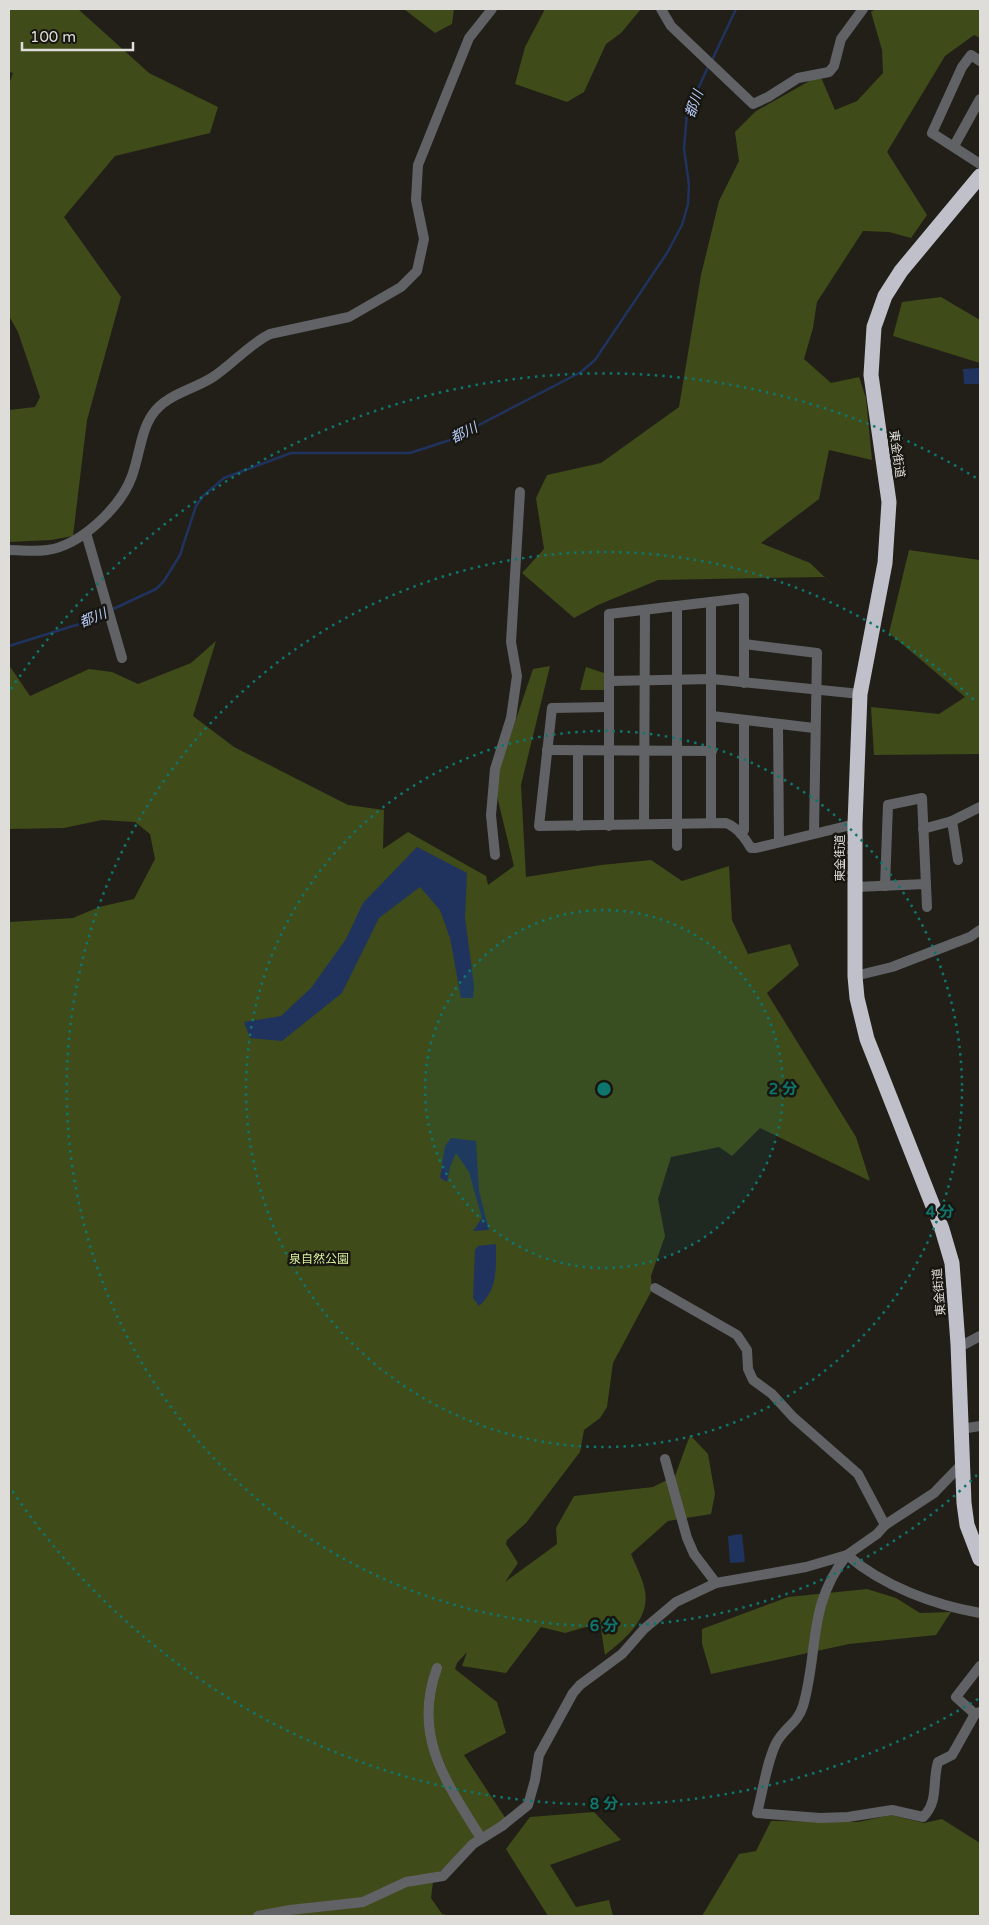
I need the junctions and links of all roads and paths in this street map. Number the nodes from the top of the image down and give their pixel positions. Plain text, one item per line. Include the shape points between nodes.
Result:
1 (492, 9) edge
2 (661, 9) edge
3 (863, 9) edge
4 (980, 61) edge
5 (980, 99) edge
6 (954, 146) junction
7 (980, 164) edge
8 (980, 176) edge
9 (520, 492) dead end
10 (86, 533) junction
11 (9, 550) edge
12 (711, 602) junction
13 (677, 606) junction
14 (645, 610) junction
15 (744, 644) junction
16 (122, 658) dead end
17 (712, 679) junction
18 (645, 680) junction
19 (677, 680) junction
20 (610, 681) junction
21 (744, 683) junction
22 (815, 690) junction
23 (860, 694) junction
24 (609, 707) junction
25 (712, 716) junction
26 (744, 720) junction
27 (778, 724) junction
28 (814, 728) junction
29 (547, 750) junction
30 (578, 750) junction
31 (609, 751) junction
32 (645, 751) junction
33 (677, 751) junction
34 (712, 751) junction
35 (980, 807) edge
36 (952, 821) junction
37 (677, 823) junction
38 (711, 823) junction
39 (644, 824) junction
40 (855, 824) junction
41 (578, 826) junction
42 (609, 826) junction
43 (923, 829) junction
44 (814, 832) junction
45 (741, 834) junction
46 (779, 842) junction
47 (677, 846) dead end
48 (495, 855) dead end
49 (958, 860) dead end
50 (926, 884) junction
51 (885, 886) junction
52 (855, 887) junction
53 (927, 907) dead end
54 (980, 930) edge
55 (855, 976) junction
56 (655, 1288) dead end
57 (980, 1336) edge
58 (958, 1344) junction
59 (980, 1426) edge
60 (961, 1429) junction
61 (665, 1459) dead end
62 (962, 1465) junction
63 (885, 1525) junction
64 (847, 1555) junction
65 (980, 1559) edge
66 (716, 1583) junction
67 (980, 1613) edge
68 (980, 1666) edge
69 (437, 1668) dead end
70 (977, 1713) edge
71 (481, 1838) junction
72 (258, 1916) edge

1 - 10 street via 469,38 418,165 416,200 424,239 417,271 401,288 349,318 260,338 212,378 168,400 152,416 126,490
2 - 3 street via 671,26 753,104 798,78 829,72 834,66 841,39
4 - 6 street via 971,55 962,67 932,133
5 - 6 street
6 - 7 street
8 - 23 highway, 東金街道 via 901,271 885,296 874,327 871,375 889,502 888,530 885,563
9 - 48 street via 511,642 517,676 511,718 495,769 491,815
10 - 11 street via 47,550
10 - 16 street
12 - 13 street
12 - 15 street via 744,598
12 - 17 street
13 - 14 street
13 - 19 street
14 - 18 street
14 - 20 street via 609,614
15 - 21 street
15 - 22 street via 817,653
17 - 19 street
17 - 21 street
17 - 25 street
18 - 19 street
18 - 20 street
18 - 32 street
19 - 33 street
20 - 24 street
21 - 22 street
22 - 23 street
22 - 28 street
23 - 40 highway, 東金街道
24 - 29 street via 552,708
24 - 31 street
25 - 26 street
25 - 34 street
26 - 27 street
26 - 45 street via 744,830
27 - 28 street
27 - 46 street
28 - 44 street
29 - 30 street
29 - 41 street via 539,826
30 - 31 street
30 - 41 street
31 - 32 street
31 - 42 street
32 - 33 street
32 - 39 street
33 - 34 street
33 - 37 street
34 - 38 street
35 - 36 street
36 - 43 street
36 - 49 street
37 - 38 street
37 - 39 street
37 - 47 street
38 - 45 street via 733,826
39 - 42 street
40 - 44 street
40 - 52 highway, 東金街道
41 - 42 street
43 - 50 street
43 - 51 street via 922,798 888,805
44 - 46 street
45 - 46 street via 751,848
50 - 51 street
50 - 53 street
51 - 52 street
52 - 55 highway, 東金街道
54 - 55 street via 970,937 892,967
55 - 58 highway, 東金街道 via 867,1039 948,1247 955,1283
56 - 63 street via 737,1336 747,1350 752,1380 772,1394 793,1417 858,1474
57 - 58 street via 966,1344
58 - 60 highway, 東金街道
59 - 60 street
60 - 62 highway, 東金街道
61 - 66 street via 687,1538 694,1554
62 - 63 street via 934,1493
62 - 65 highway, 東金街道 via 967,1525
63 - 64 street
64 - 66 street via 806,1567
64 - 67 street via 879,1577 938,1604
64 - 70 street via 838,1566 820,1605 802,1707 798,1718 778,1740 757,1813 820,1818 892,1810 923,1817 934,1800 938,1762 952,1755
66 - 71 street via 676,1602 644,1629 622,1654 580,1685 539,1755 528,1805
68 - 70 street via 956,1697
69 - 71 street via 428,1699 432,1746 450,1788
71 - 72 street via 443,1876 406,1882 363,1902

